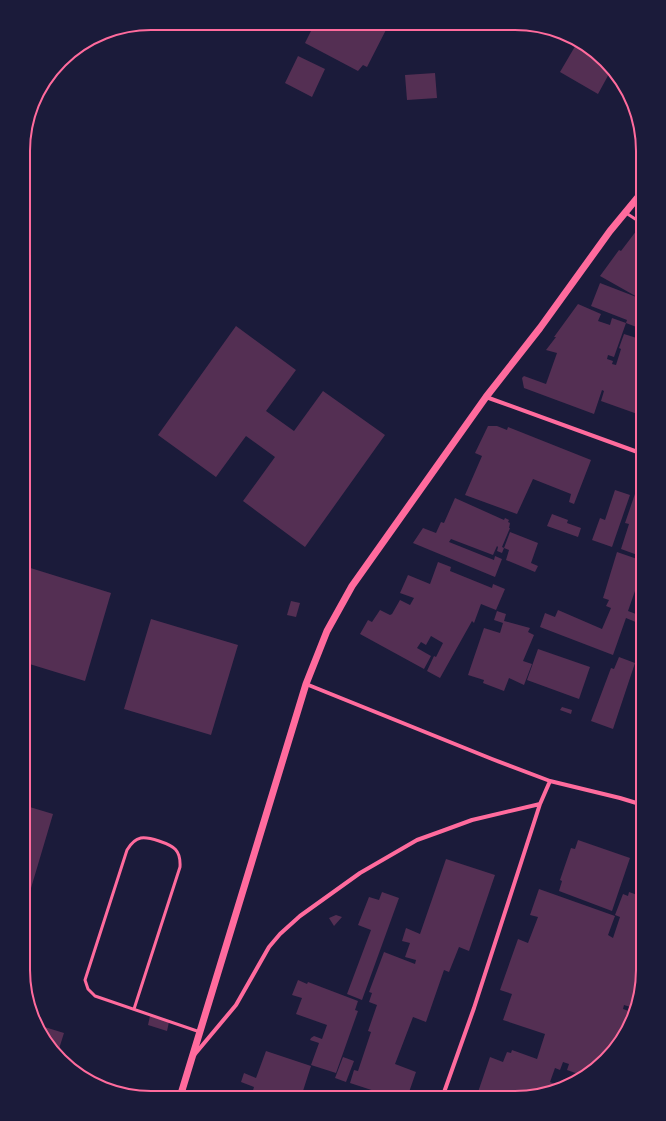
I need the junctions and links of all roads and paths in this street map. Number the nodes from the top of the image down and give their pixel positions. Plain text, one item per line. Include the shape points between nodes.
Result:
1 (636, 199) edge
2 (625, 212) junction
3 (636, 219) edge
4 (486, 397) junction
5 (636, 451) edge
6 (306, 684) junction
7 (550, 781) junction
8 (636, 803) edge
9 (540, 804) junction
10 (134, 1009) junction
11 (200, 1032) junction
12 (191, 1059) junction
13 (182, 1091) edge
14 (444, 1091) edge

1 - 2 street
2 - 3 lane
2 - 4 street
4 - 5 street
4 - 6 street via 352,586 327,631
6 - 7 street
6 - 11 street
7 - 8 street
7 - 9 street
9 - 12 street via 472,820 418,840 360,873 300,916 269,947 236,1005
9 - 14 street
10 - 10 lane via 95,996 88,989 85,980 127,850 131,842 148,837 172,846 180,859 180,867
10 - 11 lane
11 - 12 street
12 - 13 street

